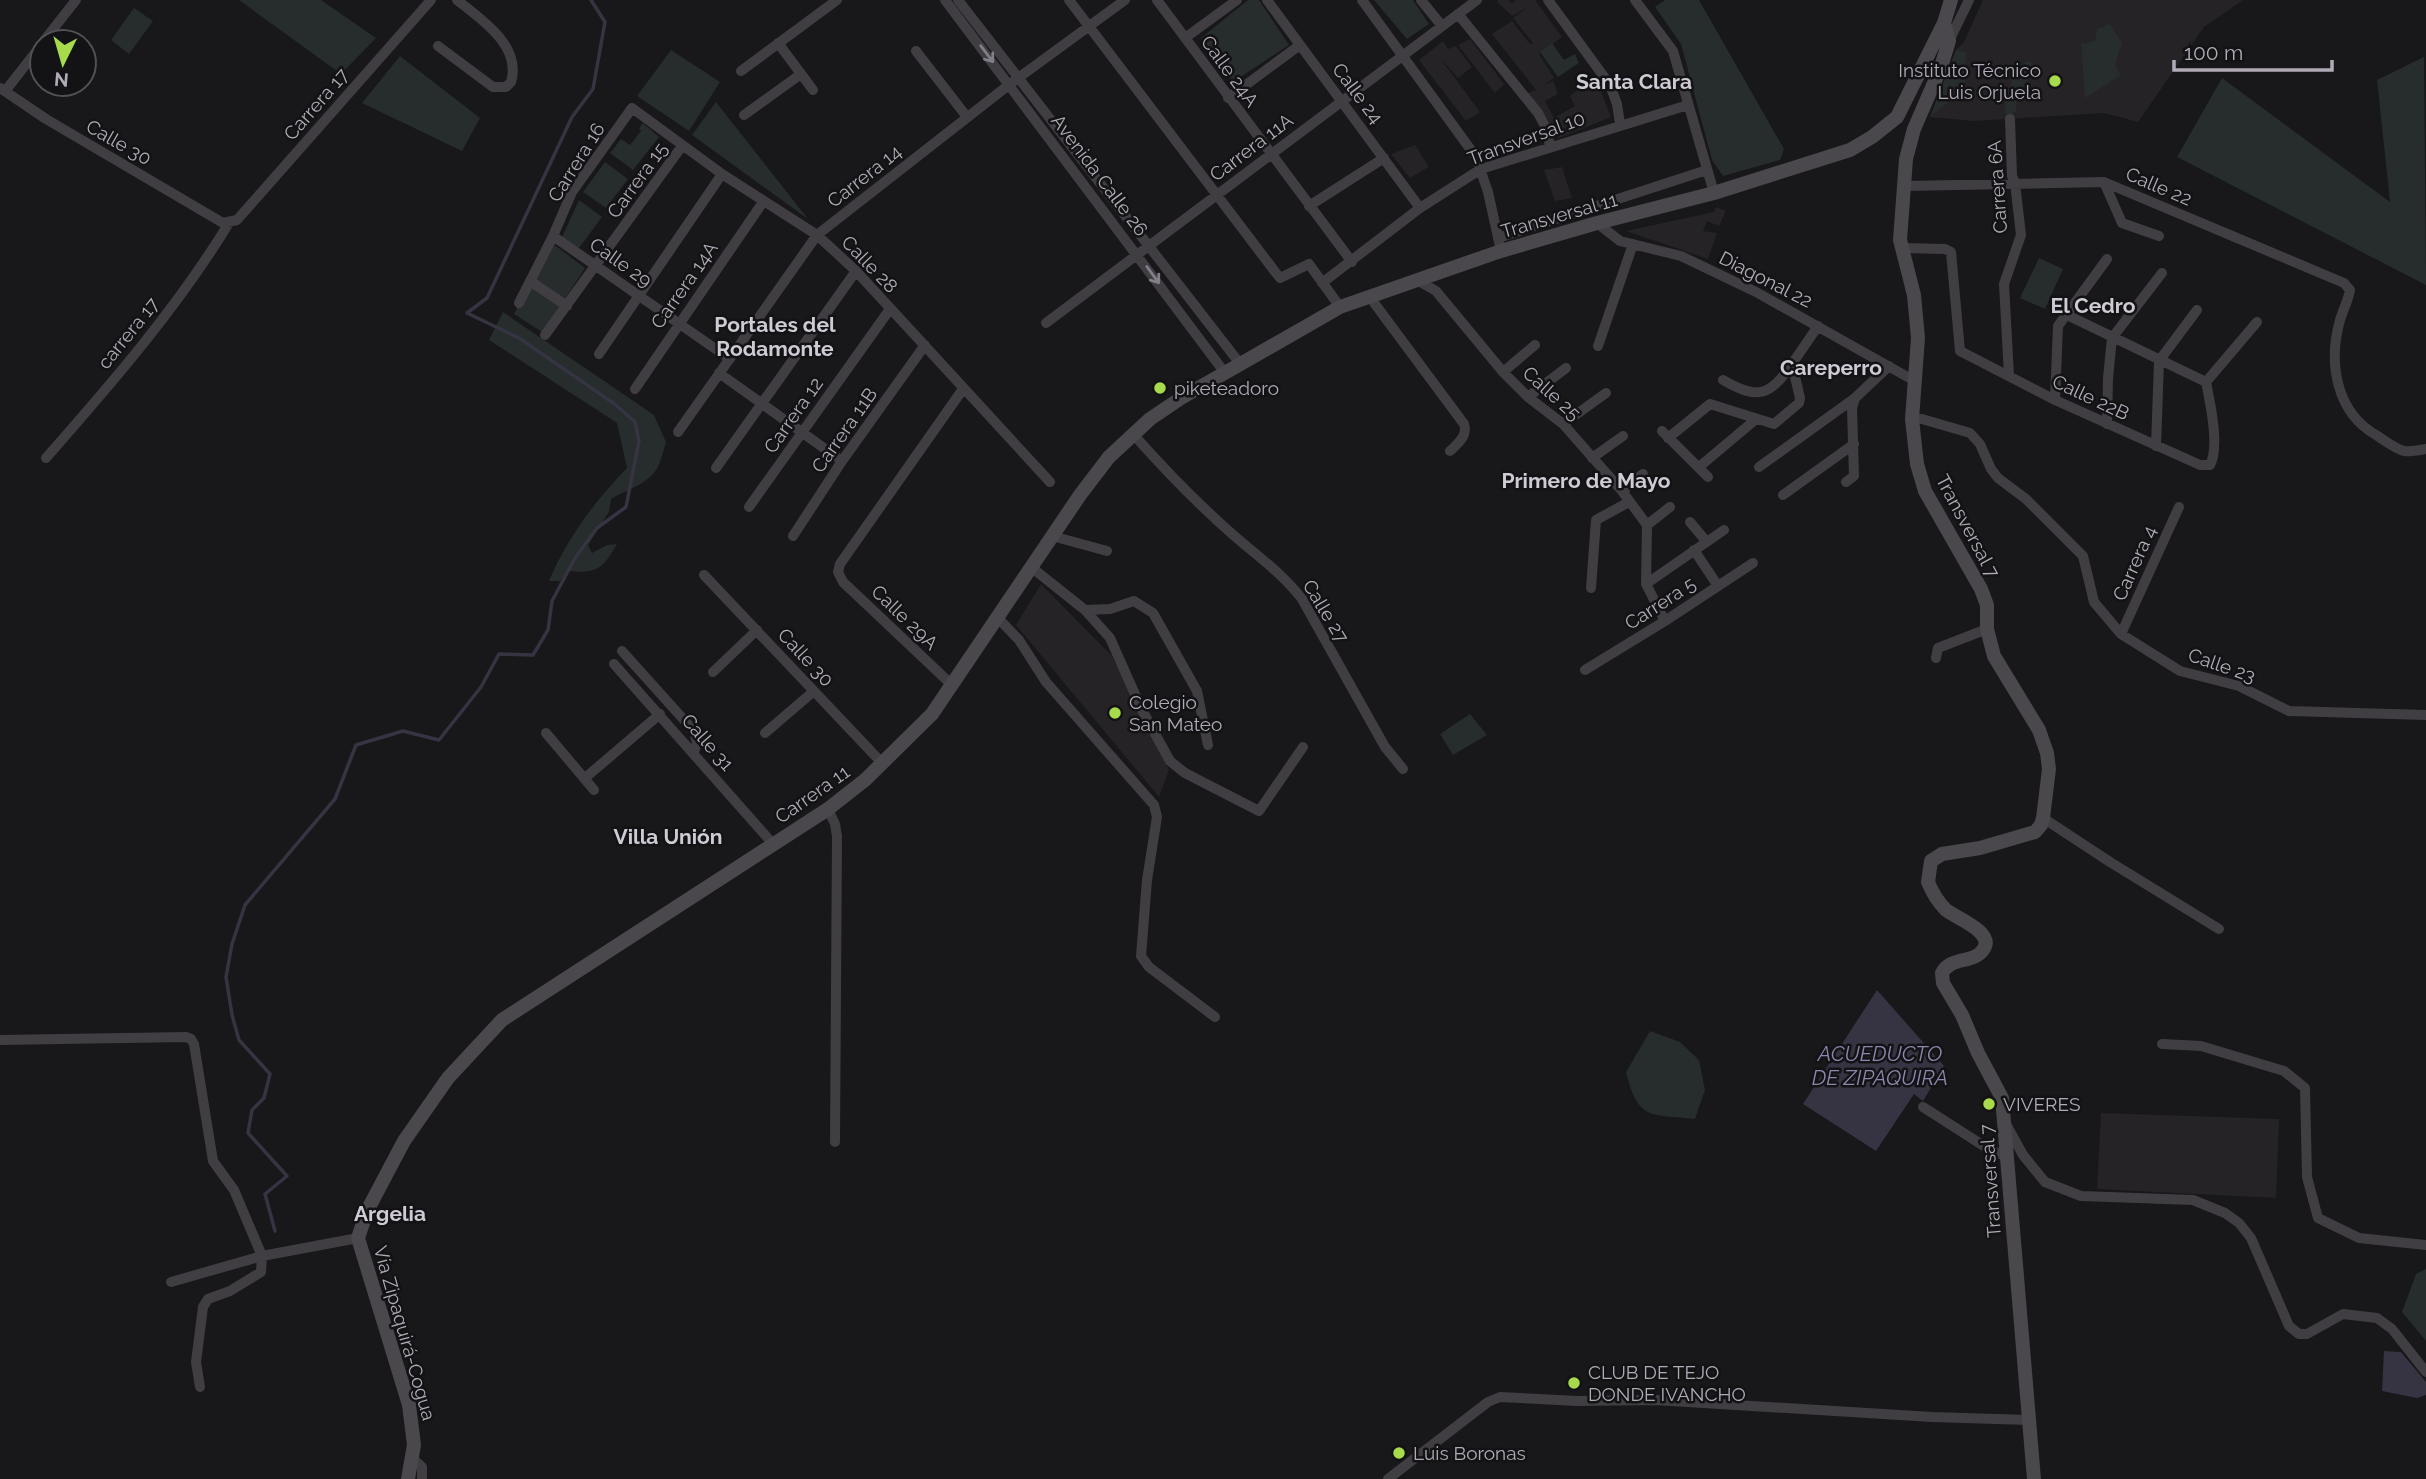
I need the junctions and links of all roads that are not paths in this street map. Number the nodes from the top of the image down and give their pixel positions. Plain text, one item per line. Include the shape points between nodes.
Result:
1 (76, 0) edge
2 (431, 0) edge
3 (457, 0) edge
4 (837, 0) edge
5 (945, 0) edge
6 (958, 0) edge
7 (1069, 0) edge
8 (1125, 0) edge
9 (1157, 0) edge
10 (1237, 0) edge
11 (1267, 0) edge
12 (1363, 0) edge
13 (1421, 0) edge
14 (1477, 0) edge
15 (1548, 0) edge
16 (1635, 0) edge
17 (1951, 0) edge
18 (1969, 0) edge
19 (1458, 14) junction
20 (1944, 23) junction
21 (1443, 26) junction
22 (1089, 27) junction
23 (55, 28) edge
24 (1185, 38) junction
25 (1949, 41) junction
26 (778, 43) junction
27 (1300, 45) junction
28 (438, 46) dead end
29 (916, 51) dead end
30 (1403, 55) junction
31 (28, 60) edge
32 (741, 71) dead end
33 (801, 74) junction
34 (1014, 81) junction
35 (3, 89) edge
36 (813, 90) dead end
37 (1228, 97) junction
38 (1342, 102) junction
39 (1688, 104) junction
40 (632, 108) joint
41 (744, 115) dead end
42 (967, 117) junction
43 (2010, 119) dead end
44 (1620, 124) junction
45 (682, 146) junction
46 (1550, 147) junction
47 (1270, 155) junction
48 (1384, 158) junction
49 (1481, 169) junction
50 (1707, 170) junction
51 (722, 174) junction
52 (2104, 182) junction
53 (2015, 183) junction
54 (1905, 186) junction
55 (1714, 193) junction
56 (1217, 195) junction
57 (763, 202) junction
58 (1309, 206) junction
59 (1420, 208) junction
60 (226, 223) junction
61 (1597, 223) junction
62 (817, 235) junction
63 (552, 236) junction
64 (2160, 236) dead end
65 (1633, 244) junction
66 (1500, 245) junction
67 (1148, 246) junction
68 (1903, 248) junction
69 (1138, 254) junction
70 (2107, 259) dead end
71 (1352, 262) junction
72 (596, 266) junction
73 (856, 271) junction
74 (2162, 273) dead end
75 (1418, 280) junction
76 (530, 281) junction
77 (1322, 283) junction
78 (638, 296) junction
79 (1370, 296) junction
80 (519, 303) dead end
81 (567, 306) junction
82 (1340, 307) junction
83 (890, 309) junction
84 (2197, 310) dead end
85 (2065, 314) junction
86 (2257, 322) dead end
87 (678, 323) junction
88 (1046, 323) dead end
89 (1818, 326) junction
90 (545, 335) dead end
91 (2112, 338) junction
92 (925, 345) junction
93 (1535, 345) dead end
94 (1598, 346) dead end
95 (1266, 351) joint
96 (599, 354) dead end
97 (730, 359) junction
98 (2159, 361) junction
99 (1792, 363) junction
100 (1241, 365) junction
101 (1889, 366) junction
102 (1566, 368) dead end
103 (719, 373) junction
104 (1225, 373) junction
105 (1503, 373) junction
106 (2009, 376) junction
107 (1723, 380) dead end
108 (1913, 380) junction
109 (2206, 382) junction
110 (635, 388) dead end
111 (963, 388) junction
112 (1606, 393) dead end
113 (1528, 397) junction
114 (1855, 398) junction
115 (2055, 400) junction
116 (761, 405) junction
117 (1755, 419) junction
118 (1912, 419) junction
119 (1563, 424) junction
120 (2107, 425) junction
121 (678, 432) dead end
122 (801, 432) junction
123 (1132, 434) junction
124 (1623, 436) dead end
125 (1854, 443) junction
126 (2156, 446) junction
127 (2426, 449) edge
128 (1450, 451) dead end
129 (46, 457) dead end
130 (1592, 458) junction
131 (842, 461) junction
132 (1699, 467) junction
133 (1759, 467) dead end
134 (716, 468) dead end
135 (1643, 474) dead end
136 (1708, 477) dead end
137 (1050, 482) dead end
138 (1846, 482) dead end
139 (1622, 491) junction
140 (1783, 495) dead end
141 (1629, 502) junction
142 (749, 506) dead end
143 (1670, 506) dead end
144 (2179, 507) dead end
145 (1690, 522) dead end
146 (1647, 525) junction
147 (1724, 530) dead end
148 (793, 536) dead end
149 (1052, 536) junction
150 (1706, 541) junction
151 (1694, 550) junction
152 (1107, 551) dead end
153 (1753, 563) dead end
154 (1031, 567) junction
155 (704, 575) dead end
156 (1646, 584) junction
157 (1718, 586) junction
158 (1591, 588) dead end
159 (1085, 610) junction
160 (997, 617) junction
161 (1665, 621) junction
162 (1987, 629) junction
163 (757, 630) junction
164 (2121, 634) junction
165 (622, 651) dead end
166 (1936, 658) dead end
167 (614, 664) dead end
168 (1585, 670) dead end
169 (713, 672) dead end
170 (951, 685) junction
171 (814, 691) junction
172 (660, 714) junction
173 (2426, 715) edge
174 (546, 733) dead end
175 (765, 733) dead end
176 (1208, 745) dead end
177 (1303, 747) dead end
178 (694, 752) junction
179 (882, 764) junction
180 (1403, 769) dead end
181 (585, 778) junction
182 (594, 790) dead end
183 (828, 809) junction
184 (2043, 818) junction
185 (773, 844) junction
186 (2219, 929) dead end
187 (1215, 1017) dead end
188 (0, 1040) edge
189 (2162, 1044) dead end
190 (1923, 1107) dead end
191 (2006, 1124) junction
192 (835, 1142) dead end
193 (2007, 1157) junction
194 (358, 1238) junction
195 (2426, 1245) edge
196 (262, 1256) junction
197 (172, 1282) dead end
198 (2426, 1372) edge
199 (200, 1387) dead end
200 (2029, 1420) junction
201 (412, 1458) junction
202 (408, 1479) edge
203 (422, 1479) edge
204 (1388, 1479) edge
205 (2034, 1479) edge

1 - 23 street
2 - 60 street, Carrera 17 via 237,220
3 - 28 street via 500,37 512,66 511,82 493,87
4 - 26 street
5 -> 34 street, Avenida Calle 26
6 - 34 street, Avenida Calle 26
7 - 22 street
8 - 22 street, Carrera 14
9 - 24 street, Calle 24A
10 - 24 street
11 - 27 street, Calle 24
12 - 30 street
13 - 21 street
14 - 19 street, Carrera 11A
15 - 44 street via 1610,85
16 - 39 street via 1673,51
17 - 20 street, Transversal 11
18 - 25 street
19 - 21 street, Carrera 11A
19 - 46 street via 1538,113
20 - 25 street
20 - 55 street, Transversal 11 via 1897,117 1872,137 1850,150
21 - 30 street, Carrera 11A
22 - 34 street, Carrera 14
22 - 56 street
24 - 37 street, Calle 24A
25 - 54 street, Transversal 7 via 1914,130
26 - 32 street
26 - 33 street
27 - 37 street
27 - 38 street, Calle 24
29 - 42 street
30 - 38 street, Carrera 11A
30 - 49 street via 1465,139
31 - 35 street
33 - 36 street
33 - 41 street
34 - 42 street, Carrera 14
34 - 67 street, Avenida Calle 26
34 - 69 street, Avenida Calle 26
35 - 60 street, Calle 30 via 46,120
37 - 47 street, Calle 24A
38 - 47 street, Carrera 11A
38 - 48 street, Calle 24
39 - 44 street, Transversal 10
39 - 50 street
40 - 45 street, Calle 28
40 - 63 street, Carrera 16 via 572,192
42 - 62 street, Carrera 14
43 - 53 street, Carrera 6A
44 - 46 street, Transversal 10
45 - 51 street, Calle 28
45 - 72 street, Carrera 15
46 - 49 street, Transversal 10
47 - 56 street, Carrera 11A
47 - 58 street, Calle 24A
48 - 58 street
48 - 59 street, Calle 24
49 - 59 street, Transversal 10
49 - 66 street
50 - 55 street
50 - 66 street
51 - 57 street, Calle 28
51 - 78 street
52 - 53 street, Calle 22
52 - 64 street via 2122,223
52 - 127 street, Calle 22 via 2344,283 2350,290 2349,300 2340,320 2336,350 2337,386 2344,403 2368,430 2404,451
53 - 54 street, Calle 22
53 - 106 street, Carrera 6A via 2021,235 2004,284
54 - 68 street, Transversal 7
55 - 61 street, Transversal 11
56 - 67 street, Carrera 11A
56 - 77 street via 1280,278 1309,264
57 - 62 street, Calle 28
57 - 87 street, Carrera 14A
58 - 71 street, Calle 24A
59 - 71 street, Transversal 10
60 - 129 street, carrera 17 via 203,266 145,342
61 - 65 street, Diagonal 22 via 1620,241
61 - 66 street, Transversal 11
62 - 73 street, Calle 28
62 - 97 street, Carrera 14
63 - 72 street, Calle 29
63 - 76 street
65 - 89 street, Diagonal 22 via 1681,256
65 - 94 street
66 - 75 street, Transversal 11
67 - 69 street, Carrera 11A
67 - 100 street, Avenida Calle 26
68 - 106 street, Calle 22B via 1951,251 1959,351
68 - 108 street, Transversal 7 via 1918,338
69 - 88 street, Carrera 11A
69 -> 104 street, Avenida Calle 26
70 - 85 street
71 - 77 street, Transversal 10
72 - 78 street, Calle 29
72 - 81 street, Carrera 15
73 - 83 street, Calle 28
73 - 116 street
74 - 91 street
75 - 79 street, Transversal 11
75 - 105 street, Calle 25 via 1436,291
76 - 80 street
76 - 81 street
77 - 82 street
78 - 87 street, Calle 29
78 - 96 street
79 - 82 street, Transversal 11
79 - 128 street via 1464,424 1464,435
81 - 90 street, Carrera 15
82 - 95 street, Transversal 11
83 - 92 street, Calle 28
83 - 122 street, Carrera 12
84 - 98 street
85 - 91 street
85 - 115 street via 2058,326
86 - 109 street
87 - 97 street, Calle 29
87 - 110 street, Carrera 14A
89 - 99 street
89 - 101 street, Diagonal 22
91 - 98 street
91 - 120 street
92 - 111 street, Calle 28
92 - 131 street, Carrera 11B
93 - 105 street
95 - 100 street, Carrera 11
97 - 103 street, Carrera 14
98 - 109 street
98 - 126 street
99 - 107 street via 1777,385 1766,391 1752,392
99 - 117 street via 1799,403 1774,424
100 - 104 street, Carrera 11
101 - 108 street, Diagonal 22
101 - 114 street
102 - 113 street
103 - 116 street
103 - 121 street, Carrera 14
104 - 123 street, Carrera 11
105 - 113 street, Calle 25
106 - 115 street, Calle 22B
108 - 118 street, Transversal 7
109 - 126 street, Calle 22B via 2214,456 2210,465
111 - 137 street, Calle 28
111 - 170 street, Calle 29A via 838,572 843,582
112 - 119 street
113 - 119 street, Calle 25
114 - 125 street
114 - 133 street
115 - 120 street, Calle 22B
116 - 122 street
116 - 134 street
117 - 132 street
117 - 132 street via 1710,404 1665,434
118 - 162 street, Transversal 7 via 1925,491 1981,589 1987,605
118 - 164 street, Calle 23 via 1970,433 1998,478 2083,556 2094,602
119 - 130 street, Calle 25
120 - 126 street, Calle 22B
122 - 131 street
122 - 142 street, Carrera 12
123 - 149 street, Carrera 11 via 1109,457
123 - 180 street, Calle 27 via 1168,474 1288,581 1385,747
124 - 130 street
125 - 138 street via 1854,476
125 - 140 street
130 - 139 street, Calle 25
131 - 148 street, Carrera 11B
132 - 136 street
135 - 139 street
139 - 141 street, Calle 25
141 - 146 street, Calle 25
141 - 158 street via 1596,520
143 - 146 street
144 - 164 street, Carrera 4
145 - 150 street
146 - 156 street
147 - 150 street
149 - 152 street
149 - 154 street, Carrera 11
150 - 151 street
151 - 156 street
151 - 157 street
153 - 157 street, Carrera 5
154 - 159 street
154 - 160 street, Carrera 11
155 - 163 street, Calle 30
156 - 161 street
157 - 161 street, Carrera 5
159 - 176 street via 1110,609 1134,601 1153,613 1197,691
159 - 177 street via 1110,638 1159,742 1170,761 1185,773 1259,811
160 - 170 street, Carrera 11
160 - 187 street via 1019,640 1046,682 1154,805 1157,817 1141,956
161 - 168 street, Carrera 5
162 - 166 street via 1938,648
162 - 184 street, Transversal 7 via 1993,656 2039,730 2047,753
163 - 169 street
163 - 171 street, Calle 30
164 - 173 street, Calle 23 via 2180,671 2239,686 2289,711
165 - 178 street via 694,731
167 - 172 street, Calle 31
170 - 179 street, Carrera 11 via 932,715
171 - 175 street
171 - 179 street, Calle 30
172 - 178 street, Calle 31
172 - 181 street
174 - 181 street
178 - 185 street, Calle 31
179 - 183 street, Carrera 11
181 - 182 street
183 - 185 street, Carrera 11
183 - 192 street via 837,836
184 - 186 street
184 - 191 street, Transversal 7 via 2028,835 1942,854 1931,861 1928,873 1928,882 1946,910 1983,934 1986,942 1975,956 1952,962 1942,973 1943,983 1996,1083
185 - 194 street, Carrera 11 via 502,1020 447,1078 404,1141
188 - 196 street via 191,1039 213,1160 234,1190
189 - 195 street via 2201,1046 2284,1071 2305,1088 2307,1177 2318,1218 2359,1238
190 - 193 street
191 - 193 street, Transversal 7
191 - 198 street via 2045,1182 2081,1196 2193,1200 2225,1213 2251,1238 2289,1326 2299,1334 2343,1314 2377,1318 2392,1329
193 - 200 street, Transversal 7
194 - 196 street
194 - 201 street, Vía Zipaquirá-Cogua via 409,1405
196 - 197 street
196 - 199 street via 261,1272 208,1299 202,1307 196,1354
200 - 204 street via 1655,1400 1500,1397
200 - 205 street, Transversal 7
201 - 202 street, Vía Zipaquirá-Cogua
201 - 203 street via 422,1467

